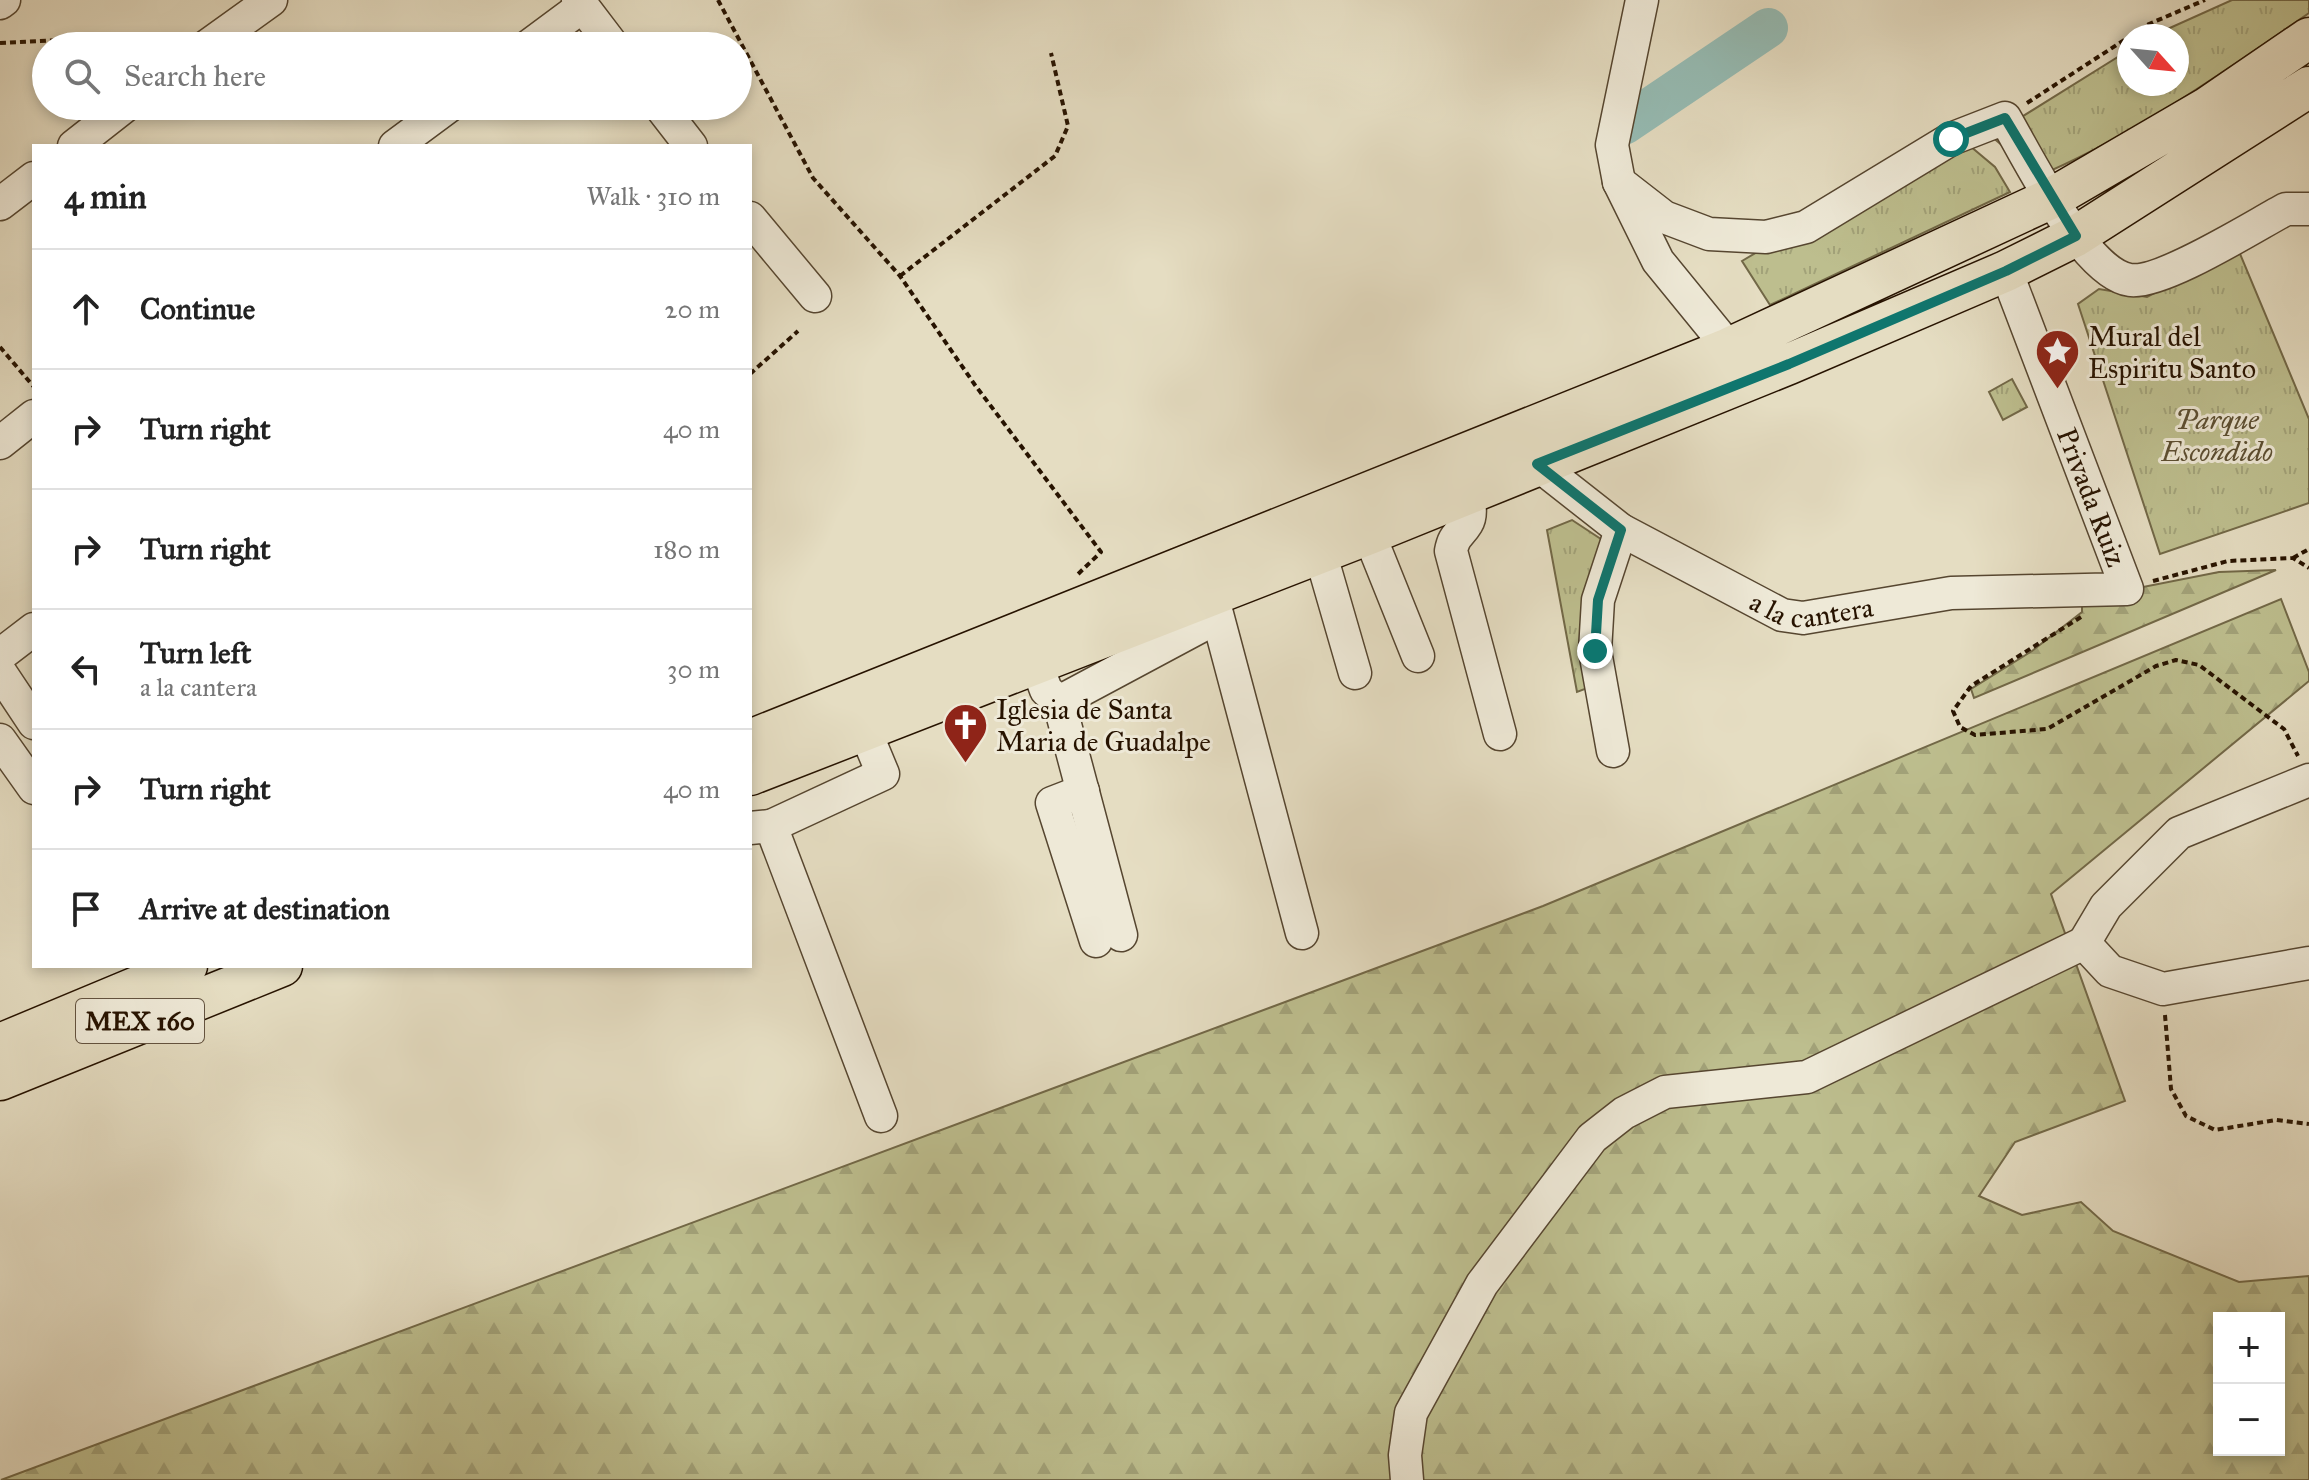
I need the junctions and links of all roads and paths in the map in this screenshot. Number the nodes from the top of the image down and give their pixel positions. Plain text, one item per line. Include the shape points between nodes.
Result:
1 (271, 0) edge
2 (718, 0) edge
3 (1642, 0) edge
4 (2205, 0) edge
5 (580, 3) edge
6 (2149, 24) edge
7 (226, 32) edge
8 (546, 32) edge
9 (602, 32) edge
10 (735, 32) edge
11 (2309, 38) edge
12 (32, 41) edge
13 (0, 43) edge
14 (2117, 45) edge
15 (1051, 53) dead end
16 (752, 64) edge
17 (2309, 87) edge
18 (2005, 118) junction
19 (107, 120) edge
20 (430, 120) edge
21 (669, 120) edge
22 (683, 143) edge
23 (77, 144) edge
24 (398, 144) edge
25 (32, 180) edge
26 (1619, 182) junction
27 (2052, 198) junction
28 (0, 204) edge
29 (2309, 209) edge
30 (755, 234) edge
31 (2076, 236) junction
32 (2006, 271) junction
33 (900, 276) junction
34 (815, 296) dead end
35 (798, 331) dead end
36 (0, 347) edge
37 (1729, 348) junction
38 (752, 372) edge
39 (32, 385) edge
40 (32, 418) edge
41 (0, 443) edge
42 (1537, 464) junction
43 (1460, 476) junction
44 (1621, 530) junction
45 (1369, 534) junction
46 (2309, 549) edge
47 (1320, 552) junction
48 (2293, 558) dead end
49 (1069, 582) dead end
50 (2127, 589) joint
51 (1214, 606) junction
52 (32, 631) edge
53 (0, 655) edge
54 (1418, 656) dead end
55 (1036, 663) junction
56 (0, 672) edge
57 (1355, 673) dead end
58 (1059, 702) junction
59 (858, 715) junction
60 (32, 720) edge
61 (1960, 727) dead end
62 (1500, 734) dead end
63 (0, 740) edge
64 (752, 740) edge
65 (1613, 751) dead end
66 (752, 774) edge
67 (24, 781) edge
68 (2307, 781) edge
69 (761, 827) edge
70 (1302, 933) dead end
71 (1108, 938) dead end
72 (2084, 943) junction
73 (2309, 963) edge
74 (269, 968) edge
75 (151, 986) edge
76 (2163, 989) junction
77 (0, 1044) edge
78 (0, 1080) edge
79 (881, 1116) dead end
80 (2309, 1124) edge
81 (1407, 1480) edge

1 - 7 street
2 - 10 path
3 - 26 street via 1612,145
4 - 6 path
5 - 8 street
5 - 9 street
11 - 27 main road via 2208,107
12 - 13 path
14 - 18 path
15 - 33 path via 1068,126 1055,156
16 - 33 path via 813,178
17 - 31 main road
18 - 26 street via 1951,139 1806,227 1766,237 1709,234 1664,217
18 - 27 street
19 - 23 street
20 - 24 street
21 - 22 street
25 - 28 street
26 - 37 street via 1658,261
27 - 31 street
27 - 37 main road
29 - 31 street via 2286,209 2161,275 2132,281 2110,274
30 - 34 street
31 - 32 main road
32 - 42 main road
32 - 50 street, Privada Ruiz
33 - 49 path via 1101,552
35 - 38 path
36 - 39 path
37 - 43 main road
40 - 41 street
42 - 43 main road
42 - 44 street, a la cantera
43 - 45 main road
43 - 59 main road
43 - 62 street via 1470,513 1451,551
44 - 50 street, a la cantera via 1763,607 1803,618 1951,593
44 - 65 street via 1598,600 1595,651
45 - 47 main road
45 - 54 street
46 - 48 path
47 - 51 main road
47 - 57 street
51 - 55 main road
51 - 58 street
51 - 70 street
52 - 53 street
55 - 58 street via 1046,690
55 - 59 main road
56 - 60 street
58 - 71 street via 1083,791
59 - 64 main road
59 - 66 main road
59 - 69 street via 883,774
61 - 68 path via 1975,735 2047,729 2156,666 2176,660 2199,665 2284,729
63 - 67 street
68 - 72 street via 2179,833 2106,906
69 - 79 street
72 - 76 street via 2110,971
72 - 81 street via 1807,1077 1665,1092 1624,1113 1592,1138 1482,1284 1411,1413
73 - 76 street
74 - 75 main road, MEX 160
75 - 77 main road, MEX 160
75 - 78 main road, MEX 160
76 - 80 path via 2171,1089 2186,1116 2215,1130 2276,1120

